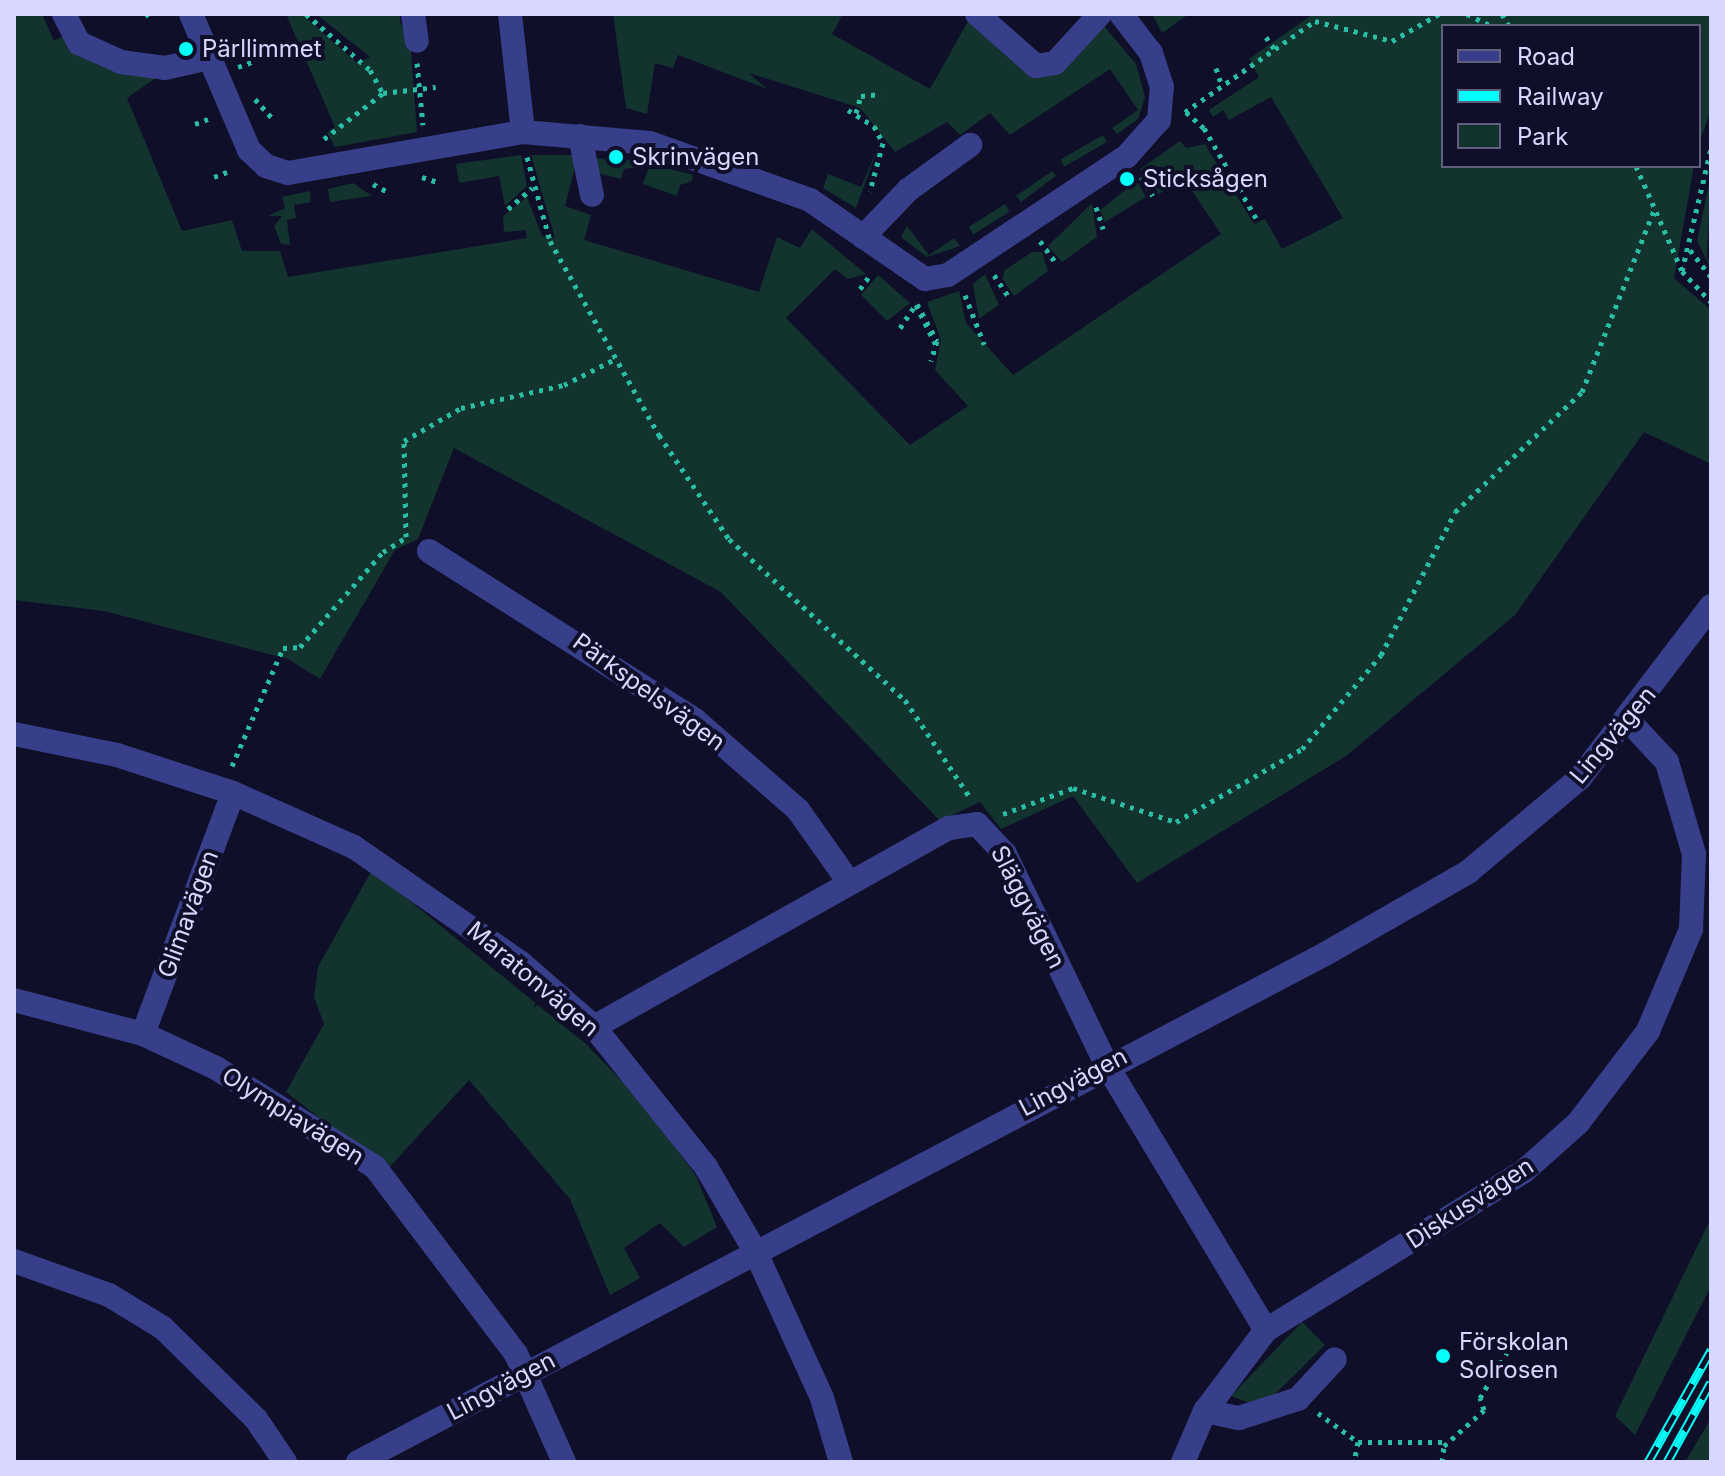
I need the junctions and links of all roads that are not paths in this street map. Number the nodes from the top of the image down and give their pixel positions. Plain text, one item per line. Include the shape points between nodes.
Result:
1 (64, 14) edge
2 (191, 14) edge
3 (413, 14) edge
4 (510, 14) edge
5 (977, 14) edge
6 (1100, 14) edge
7 (1121, 14) edge
8 (417, 41) road end
9 (209, 58) junction
10 (523, 132) junction
11 (580, 136) junction
12 (970, 145) dead end
13 (592, 195) dead end
14 (857, 233) junction
15 (429, 551) road end
16 (1711, 606) edge
17 (1628, 720) junction
18 (14, 734) edge
19 (233, 793) junction
20 (849, 882) junction
21 (14, 1000) edge
22 (594, 1027) junction
23 (143, 1034) junction
24 (1106, 1064) junction
25 (756, 1253) junction
26 (14, 1261) edge
27 (1266, 1330) junction
28 (1335, 1359) dead end
29 (525, 1372) junction
30 (1205, 1411) junction
31 (285, 1462) edge
32 (358, 1462) edge
33 (564, 1462) edge
34 (841, 1462) edge
35 (1183, 1462) edge

1 - 9 street via 79,43 121,62 165,68
2 - 9 street
3 - 8 street
4 - 10 street
5 - 6 street via 1036,66 1055,63
7 - 14 street via 1151,53 1162,87 1159,120 1138,148 962,267 925,279
9 - 10 street via 249,150 266,166 288,173
10 - 11 street
11 - 13 street
11 - 14 street via 650,143 718,161 810,200
12 - 14 street
15 - 20 street, Pärkspelsvägen via 499,589 695,720 798,810
16 - 17 street, Lingvägen
17 - 24 street, Lingvägen via 1580,778 1468,872 1339,947
17 - 27 street, Diskusvägen via 1667,762 1694,854 1691,929 1648,1031 1578,1123 1523,1172
18 - 19 street, Maratonvägen via 117,755
19 - 22 street, Maratonvägen via 354,847 521,963
19 - 23 street, Glimavägen
20 - 22 street, Släggvägen
20 - 24 street, Släggvägen via 949,828 977,824 1005,854
21 - 23 street, Olympiavägen
22 - 25 street, Maratonvägen via 706,1167
23 - 29 street, Olympiavägen via 280,1104 375,1167 468,1281
24 - 25 street, Lingvägen
24 - 27 street, Släggvägen
25 - 29 street, Lingvägen
25 - 34 street, Maratonvägen via 822,1398
26 - 31 street via 109,1295 163,1328 256,1419
27 - 30 street, Diskusvägen
28 - 30 street via 1298,1399 1239,1418
29 - 32 street, Lingvägen
29 - 33 street, Olympiavägen
30 - 35 street, Diskusvägen

